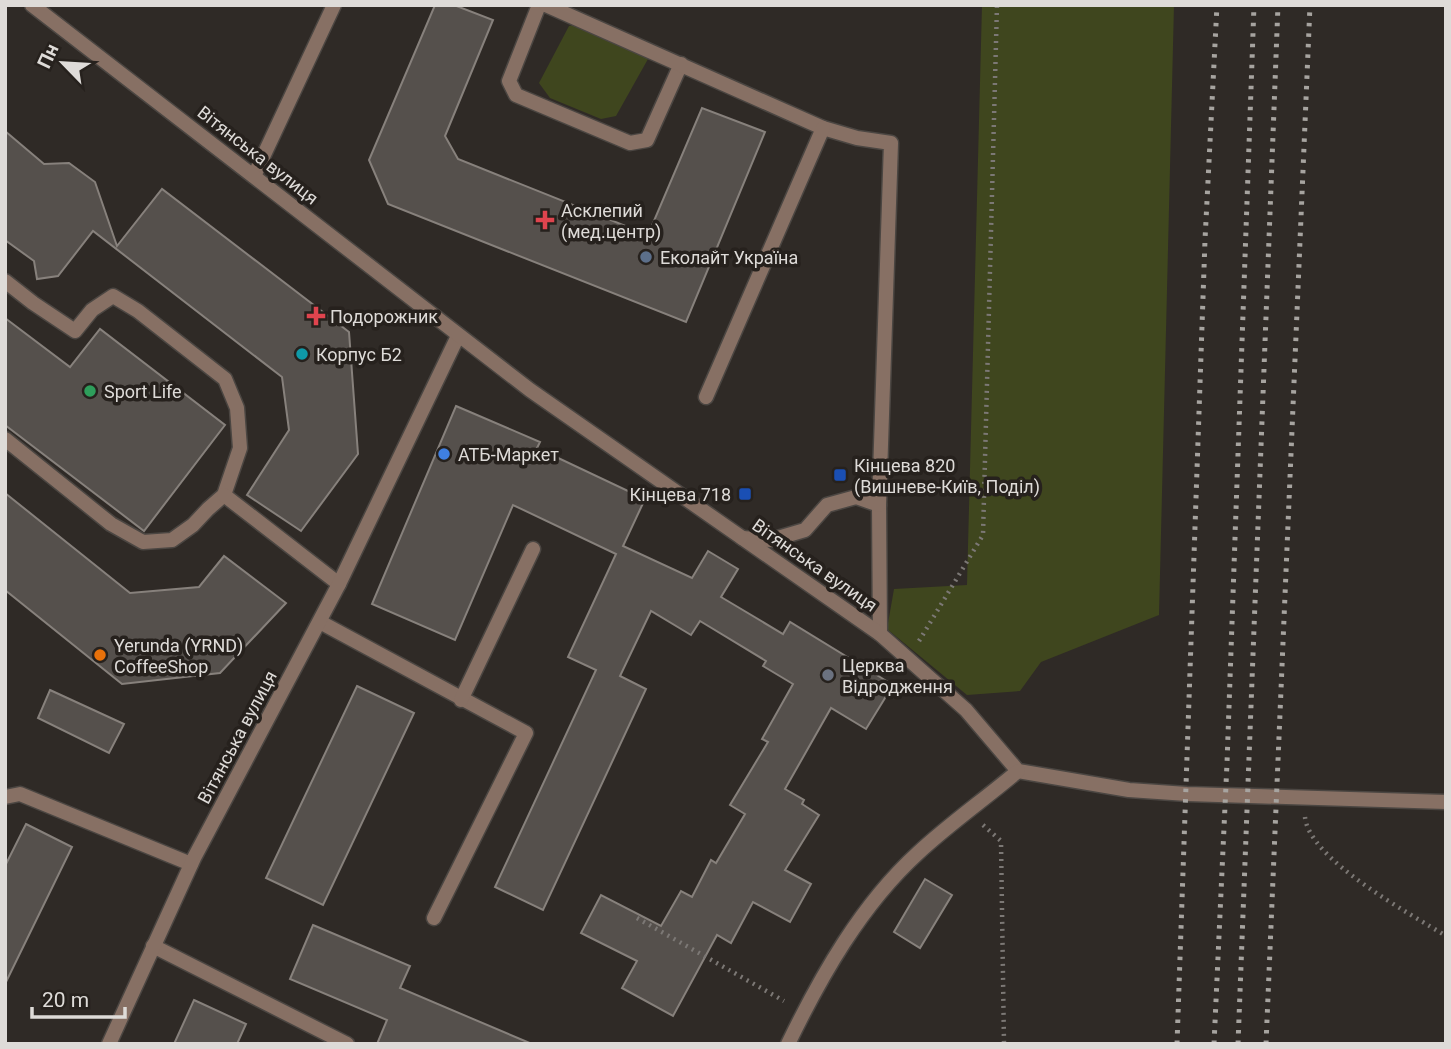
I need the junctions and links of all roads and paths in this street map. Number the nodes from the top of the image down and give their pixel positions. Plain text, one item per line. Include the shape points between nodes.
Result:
1 (32, 5) edge
2 (334, 5) edge
3 (539, 5) edge
4 (546, 5) edge
5 (997, 5) edge
6 (681, 64) junction
7 (823, 128) junction
8 (254, 176) junction
9 (5, 281) edge
10 (458, 336) junction
11 (706, 397) dead end
12 (5, 439) edge
13 (224, 495) junction
14 (880, 505) junction
15 (742, 538) junction
16 (533, 549) dead end
17 (339, 584) junction
18 (320, 622) junction
19 (880, 634) junction
20 (909, 657) junction
21 (461, 700) junction
22 (1018, 771) junction
23 (5, 797) edge
24 (1304, 799) junction
25 (1446, 802) edge
26 (969, 812) junction
27 (191, 864) junction
28 (434, 918) dead end
29 (637, 918) dead end
30 (1446, 936) edge
31 (153, 946) junction
32 (784, 1001) dead end
33 (109, 1044) edge
34 (347, 1044) edge
35 (788, 1044) edge
36 (1004, 1044) edge

1 - 8 street, Вітянська вулиця
2 - 8 street
3 - 6 street via 509,81 516,95 630,143 647,140
4 - 6 street
5 - 20 path via 984,535
6 - 7 street
7 - 11 street
7 - 14 street via 891,144
8 - 10 street, Вітянська вулиця
9 - 13 street via 75,331 92,310 113,296 225,379 237,408 240,448
10 - 15 street, Вітянська вулиця
10 - 17 street, Вітянська вулиця
12 - 13 street via 111,524 143,542 172,540
13 - 17 street
14 - 15 street via 856,497 827,505 805,530 771,540
14 - 19 street
15 - 19 street, Вітянська вулиця
16 - 21 street
17 - 18 street, Вітянська вулиця
18 - 21 street
18 - 27 street, Вітянська вулиця
19 - 20 street, Вітянська вулиця
20 - 22 street, Вітянська вулиця via 966,710
21 - 28 street via 526,733
22 - 24 street via 1129,790
22 - 26 street
23 - 27 street via 20,794
24 - 25 street
24 - 30 path via 1306,824 1321,850 1369,889
26 - 35 street via 916,854 869,907 814,990
26 - 36 path via 1001,841
27 - 31 street, Вітянська вулиця
29 - 32 path
31 - 33 street, Вітянська вулиця
31 - 34 street

